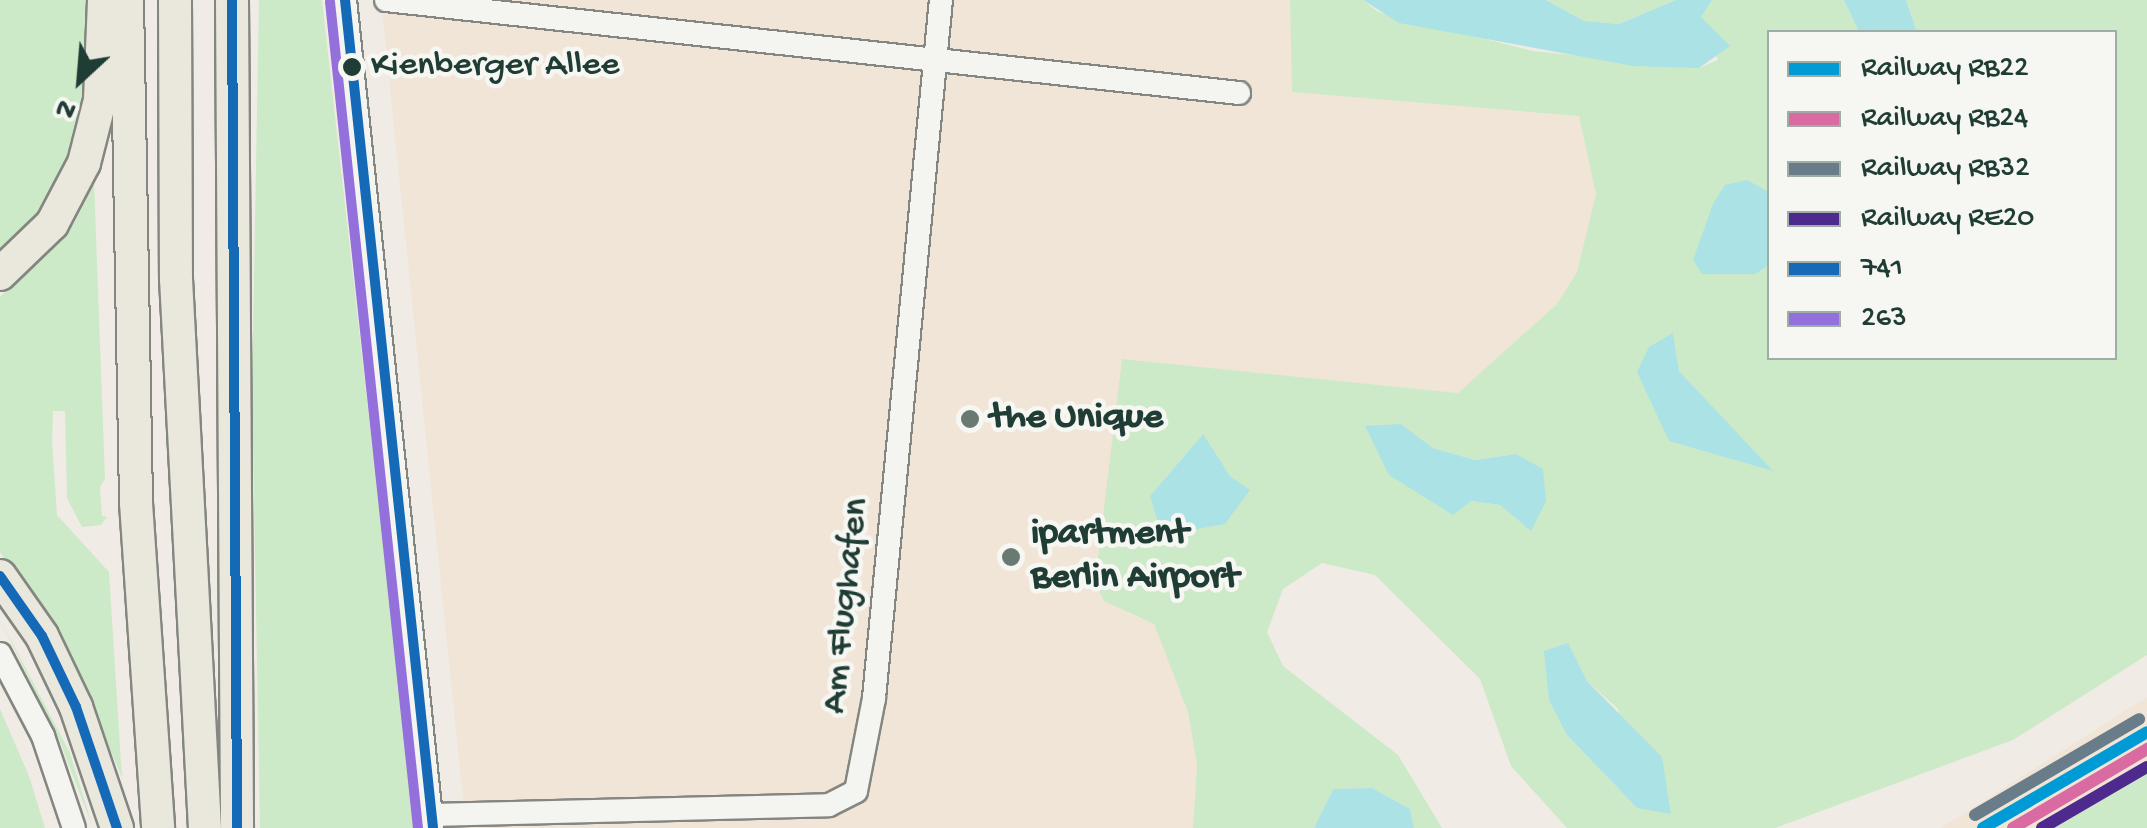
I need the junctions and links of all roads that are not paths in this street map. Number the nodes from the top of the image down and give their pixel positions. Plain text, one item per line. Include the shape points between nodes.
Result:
1 (104, 0) edge
2 (126, 0) edge
3 (175, 0) edge
4 (232, 0) edge
5 (344, 0) edge
6 (386, 0) edge
7 (941, 0) edge
8 (936, 57) junction
9 (1239, 92) dead end
10 (0, 274) edge
11 (0, 576) edge
12 (0, 654) edge
13 (432, 821) edge
14 (74, 828) edge
15 (117, 828) edge
16 (158, 828) edge
17 (204, 828) edge
18 (237, 828) edge

1 - 10 highway via 100,100 84,163 52,224
2 - 16 highway via 136,503
3 - 17 highway via 177,298
4 - 18 highway
5 - 13 street
6 - 8 street
7 - 8 street, Am Flughafen
8 - 9 street
8 - 13 street, Am Flughafen via 874,698 856,791 829,805
11 - 15 highway via 42,636 76,707
12 - 14 street via 43,736

